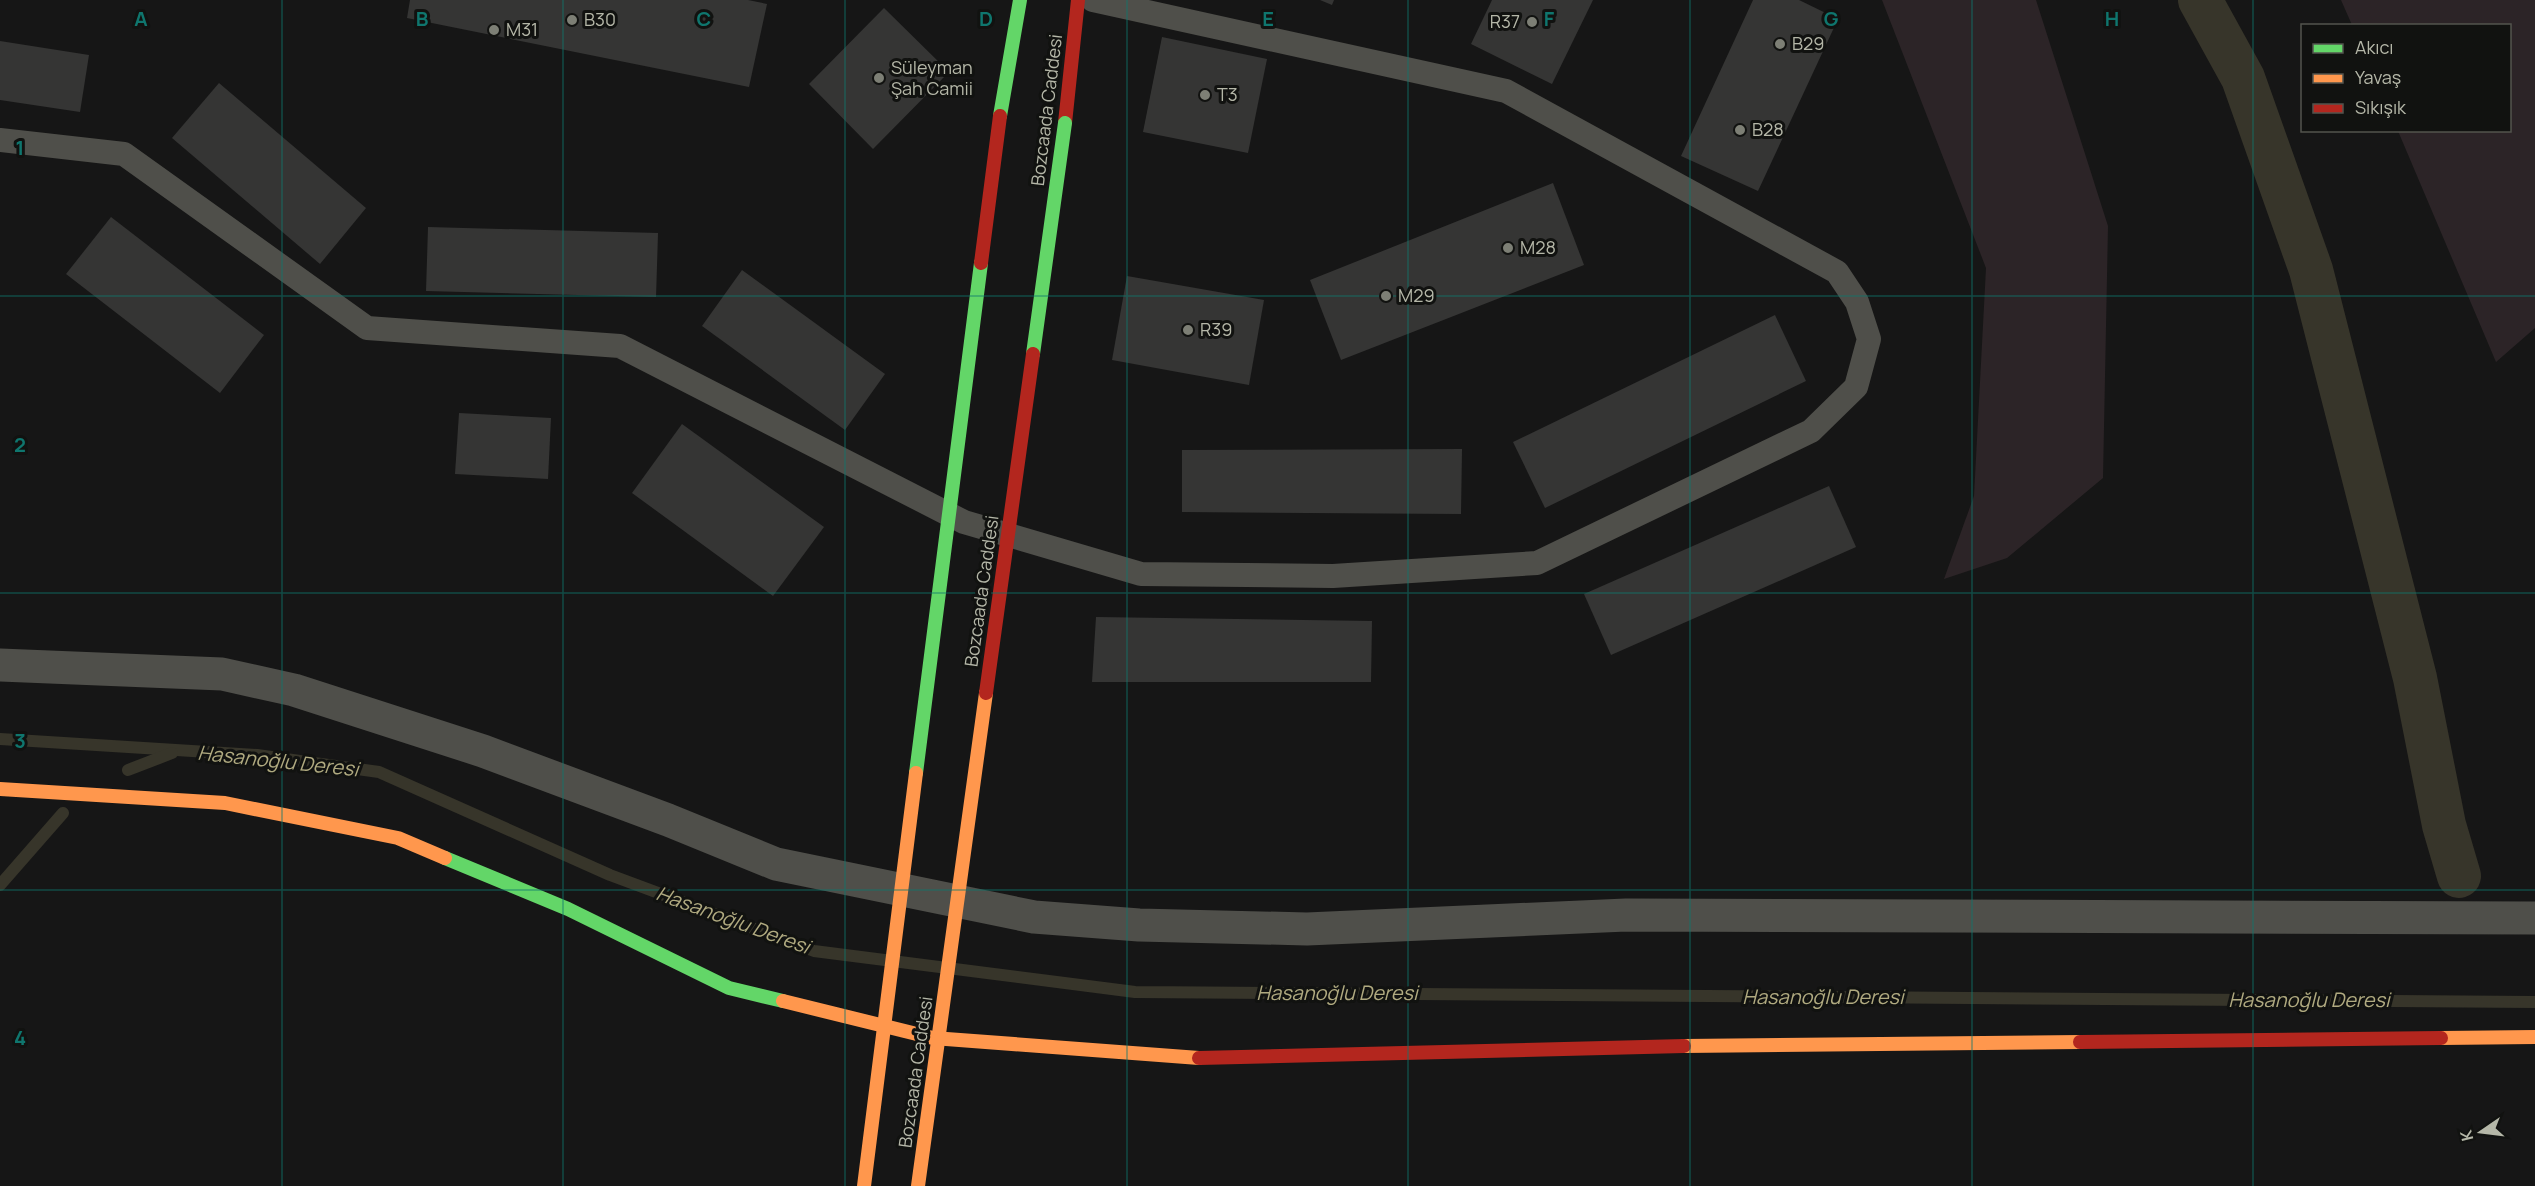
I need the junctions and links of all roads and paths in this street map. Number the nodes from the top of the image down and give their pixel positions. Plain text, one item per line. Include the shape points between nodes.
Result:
1 (1020, 0) edge
2 (1078, 0) edge
3 (1093, 0) edge
4 (0, 141) edge
5 (0, 665) edge
6 (0, 789) edge
7 (2535, 918) edge
8 (2535, 1037) edge
9 (864, 1186) edge
10 (918, 1186) edge

1 - 9 street, Bozcaada Caddesi, bridge via 1000,116
2 - 10 street, Bozcaada Caddesi, bridge via 1065,123
3 - 4 lane via 1506,91 1837,272 1857,303 1869,339 1856,387 1811,431 1537,563 1333,576 1141,574 963,522 620,346 367,328 124,154
5 - 7 street via 222,674 294,690 483,751 668,819 776,864 1034,917 1139,925 1307,929 1626,915
6 - 8 street via 225,803 398,838 568,909 729,988 933,1038 1198,1058 1730,1045

